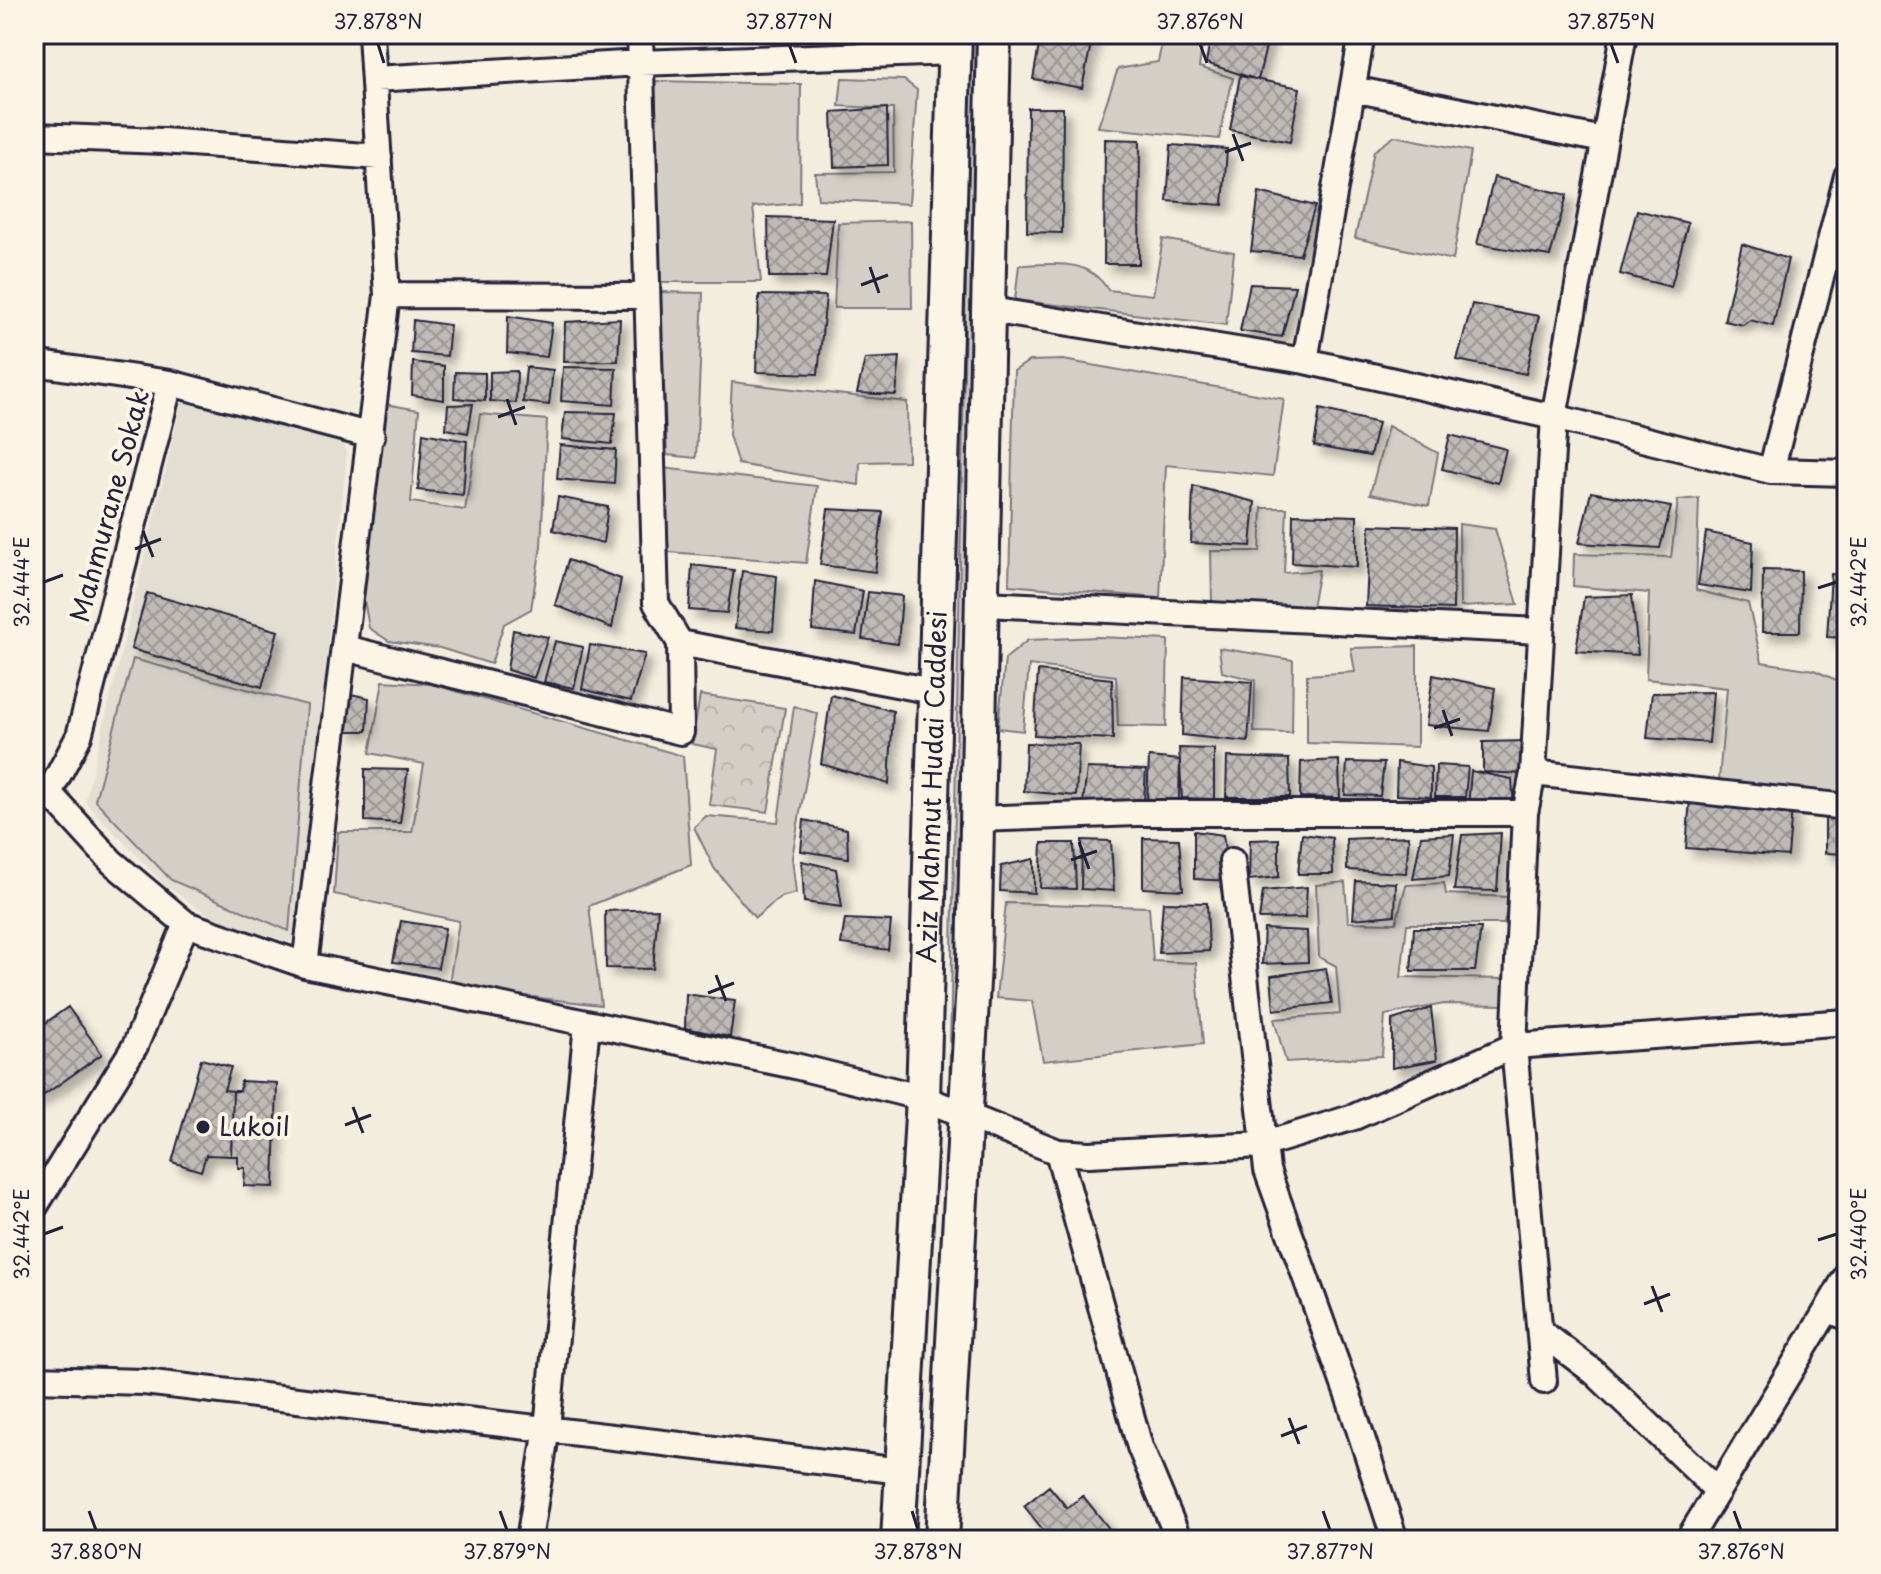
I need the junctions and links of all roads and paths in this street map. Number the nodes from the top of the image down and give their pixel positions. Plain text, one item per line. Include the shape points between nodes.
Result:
1 (371, 34) edge
2 (640, 34) edge
3 (994, 34) edge
4 (1362, 34) edge
5 (1624, 34) edge
6 (955, 43) edge
7 (640, 63) junction
8 (375, 79) junction
9 (1353, 89) junction
10 (34, 136) edge
11 (1603, 140) junction
12 (379, 157) junction
13 (1847, 176) edge
14 (387, 295) junction
15 (646, 296) junction
16 (990, 310) junction
17 (1305, 361) junction
18 (34, 363) edge
19 (170, 383) junction
20 (1554, 417) junction
21 (372, 436) junction
22 (1771, 471) junction
23 (1847, 473) edge
24 (985, 604) junction
25 (1540, 631) junction
26 (680, 643) junction
27 (345, 648) junction
28 (938, 692) junction
29 (1533, 773) junction
30 (41, 789) edge
31 (1847, 807) edge
32 (1525, 813) junction
33 (977, 819) junction
34 (1232, 861) dead end
35 (186, 924) junction
36 (305, 965) junction
37 (1847, 1022) edge
38 (587, 1024) junction
39 (1514, 1046) junction
40 (923, 1098) junction
41 (968, 1116) junction
42 (1262, 1145) junction
43 (1058, 1152) junction
44 (34, 1208) edge
45 (1847, 1275) edge
46 (1837, 1313) edge
47 (1540, 1331) junction
48 (34, 1379) edge
49 (1544, 1381) dead end
50 (547, 1428) junction
51 (902, 1471) junction
52 (1718, 1491) junction
53 (529, 1540) edge
54 (898, 1540) edge
55 (942, 1540) edge
56 (1179, 1540) edge
57 (1395, 1540) edge
58 (1688, 1540) edge

1 - 8 street
2 - 7 street
3 - 16 street, Aziz Mahmut Hudai Caddesi
4 - 9 street
5 - 11 street
6 - 7 street
6 - 28 street, Aziz Mahmut Hudai Caddesi
7 - 8 street
7 - 15 street
8 - 12 street
9 - 11 street
9 - 17 street
10 - 12 street
11 - 20 street
12 - 14 street
13 - 22 street
14 - 15 street
14 - 21 street
15 - 26 street via 656,603
16 - 17 street
16 - 24 street, Aziz Mahmut Hudai Caddesi
17 - 20 street
18 - 19 street
19 - 21 street, Mahmurane Sokak
19 - 30 street, Mahmurane Sokak via 79,736
20 - 22 street
20 - 25 street
21 - 27 street
22 - 23 street
24 - 25 street
24 - 33 street, Aziz Mahmut Hudai Caddesi
25 - 29 street
26 - 27 street via 681,732
26 - 28 street
27 - 36 street
28 - 40 street, Aziz Mahmut Hudai Caddesi
29 - 31 street
29 - 32 street
30 - 35 street via 112,862
32 - 33 street via 1137,813
32 - 39 street
33 - 41 street, Aziz Mahmut Hudai Caddesi
34 - 42 street
35 - 36 street
35 - 44 street via 135,1046
36 - 38 street
37 - 39 street
38 - 40 street
38 - 50 street
39 - 42 street via 1354,1117
39 - 47 street
40 - 41 street
40 - 51 street, Aziz Mahmut Hudai Caddesi
41 - 43 street
41 - 55 street, Aziz Mahmut Hudai Caddesi
42 - 43 street
42 - 57 street
43 - 56 street via 1140,1447
45 - 46 street
46 - 52 street
47 - 49 street
47 - 52 street via 1595,1373
48 - 50 street via 144,1382
50 - 51 street
50 - 53 street
51 - 54 street, Aziz Mahmut Hudai Caddesi
52 - 58 street

